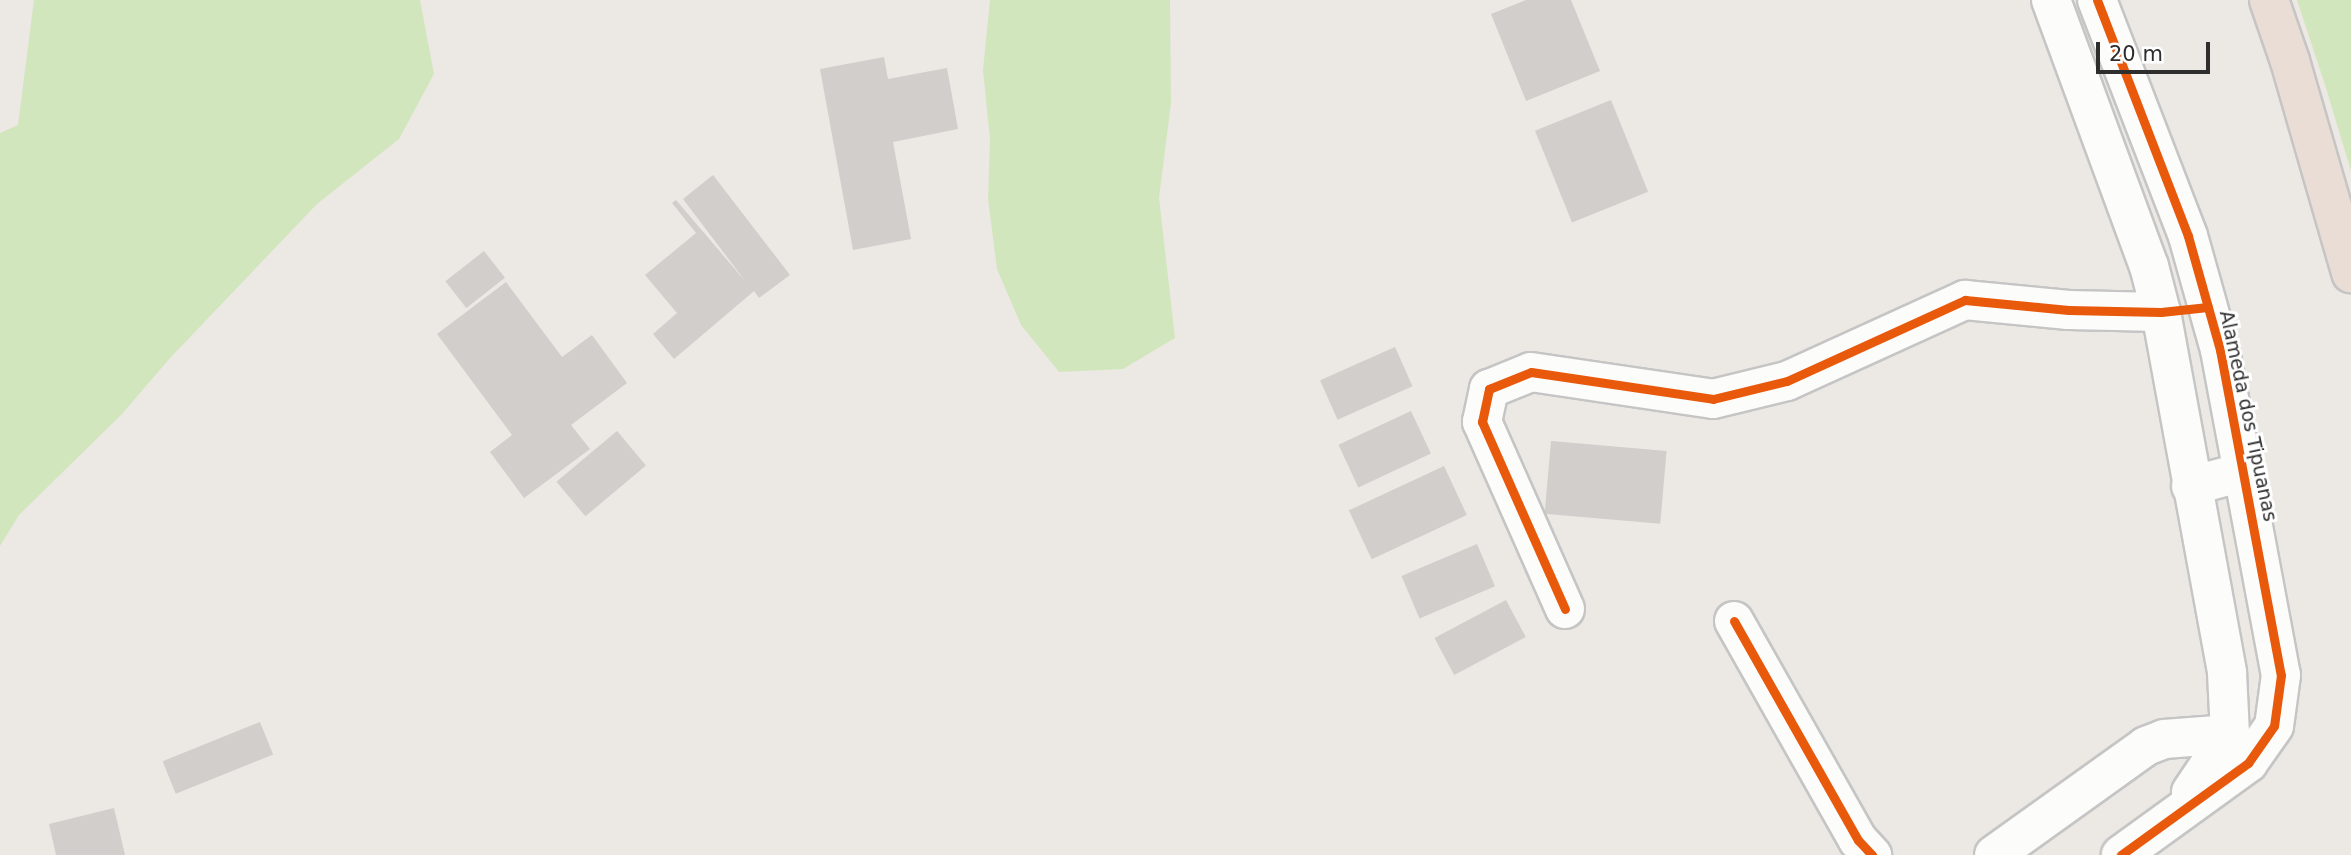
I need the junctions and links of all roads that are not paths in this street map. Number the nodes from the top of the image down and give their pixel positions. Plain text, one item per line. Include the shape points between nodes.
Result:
1 (2051, 0) edge
2 (2097, 0) edge
3 (2269, 0) edge
4 (2351, 272) edge
5 (2208, 307) junction
6 (2161, 312) junction
7 (2243, 472) junction
8 (2191, 486) junction
9 (1565, 609) dead end
10 (1734, 621) dead end
11 (2230, 734) junction
12 (2178, 812) junction
13 (1871, 855) edge
14 (1994, 855) edge
15 (2121, 855) edge

1 - 6 street via 2149,266
2 - 5 street, Alameda dos Tipuanas via 2188,236
3 - 4 highway
5 - 6 street
5 - 7 street, Alameda dos Tipuanas
6 - 8 street
6 - 9 street via 2069,310 1965,300 1787,381 1713,399 1531,372 1489,389 1482,422
7 - 8 street
7 - 12 street, Alameda dos Tipuanas via 2281,675 2274,726 2248,763
8 - 11 street via 2227,673
10 - 13 street via 1858,840
11 - 12 street
11 - 14 street via 2164,739 2146,746
12 - 15 street, Alameda dos Tipuanas

